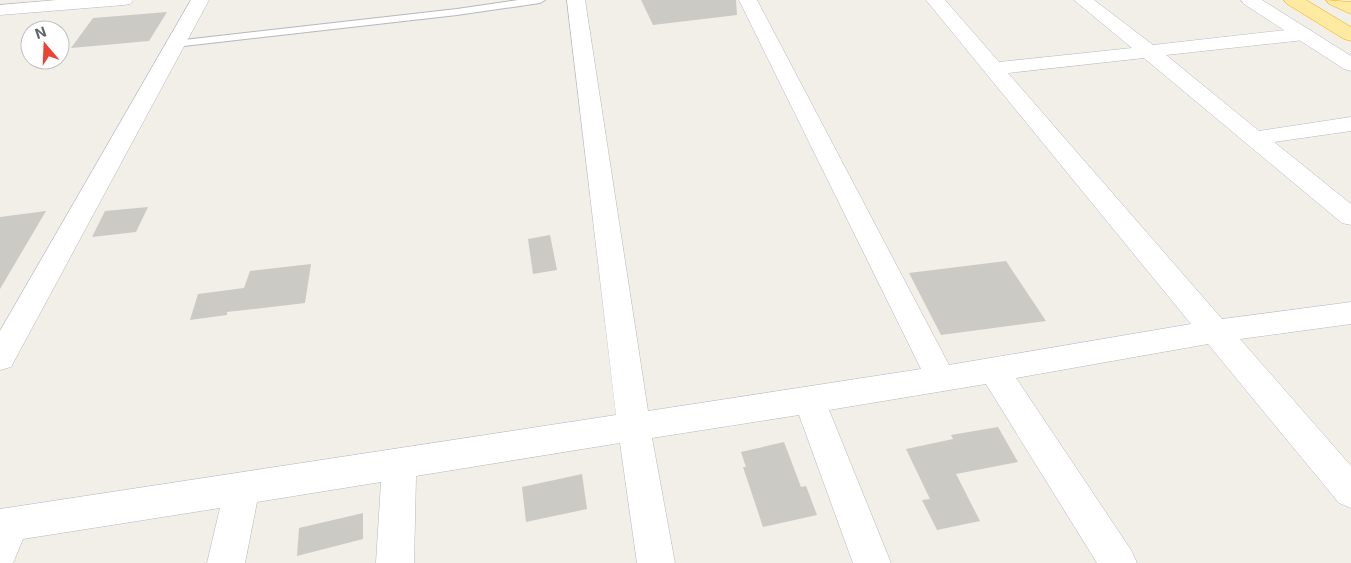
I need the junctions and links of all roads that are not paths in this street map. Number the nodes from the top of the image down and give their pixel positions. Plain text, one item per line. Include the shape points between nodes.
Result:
1 (124, 0) edge
2 (200, 0) edge
3 (540, 0) edge
4 (576, 0) edge
5 (748, 0) edge
6 (935, 0) edge
7 (1083, 0) edge
8 (1250, 0) edge
9 (1293, 0) edge
10 (1336, 0) edge
11 (1351, 9) edge
12 (8, 10) edge
13 (0, 26) edge
14 (1304, 34) junction
15 (1351, 35) edge
16 (175, 44) junction
17 (1148, 51) junction
18 (1351, 65) edge
19 (994, 69) junction
20 (1351, 124) edge
21 (1255, 138) junction
22 (1351, 217) edge
23 (1351, 313) edge
24 (1216, 331) junction
25 (0, 358) edge
26 (994, 370) junction
27 (941, 379) junction
28 (809, 400) junction
29 (634, 427) junction
30 (399, 464) junction
31 (242, 488) junction
32 (1351, 492) edge
33 (4, 534) edge
34 (226, 563) edge
35 (395, 563) edge
36 (656, 563) edge
37 (872, 563) edge
38 (1118, 563) edge

1 - 12 street
2 - 16 street
3 - 16 lane
4 - 29 street
5 - 27 street
6 - 19 street
7 - 17 street
8 - 14 street
9 - 15 highway
10 - 11 highway
12 - 13 street
14 - 17 street
14 - 18 street
16 - 25 street
17 - 19 street
17 - 21 street
19 - 24 street
20 - 21 street
21 - 22 street
23 - 24 street
24 - 26 street
24 - 32 street
26 - 27 street
26 - 38 street
27 - 28 street
28 - 29 street
28 - 37 street
29 - 30 street
29 - 36 street
30 - 31 street
30 - 35 street
31 - 33 street
31 - 34 street

